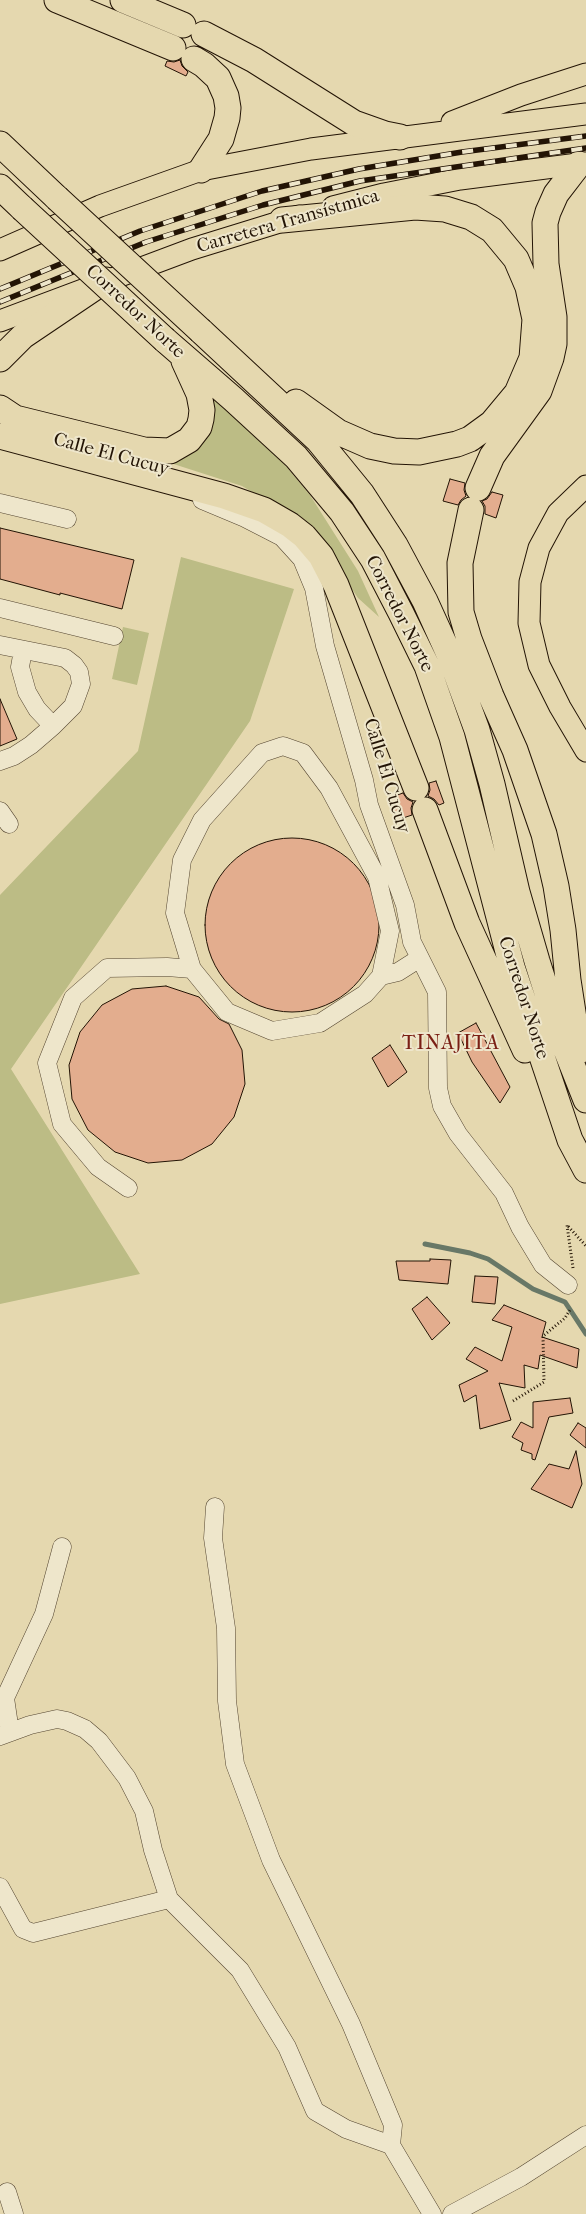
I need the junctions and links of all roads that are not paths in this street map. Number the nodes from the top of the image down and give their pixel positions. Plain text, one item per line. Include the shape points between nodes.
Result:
1 (57, 0) edge
2 (123, 0) edge
3 (586, 74) edge
4 (586, 114) edge
5 (425, 133) junction
6 (400, 137) junction
7 (0, 144) edge
8 (582, 163) edge
9 (201, 170) junction
10 (0, 187) edge
11 (282, 220) junction
12 (0, 250) edge
13 (106, 280) junction
14 (0, 321) edge
15 (209, 338) junction
16 (172, 347) junction
17 (0, 359) edge
18 (0, 408) edge
19 (0, 436) edge
20 (0, 449) edge
21 (586, 486) edge
22 (0, 503) edge
23 (67, 519) dead end
24 (0, 608) edge
25 (114, 636) dead end
26 (0, 645) edge
27 (23, 650) junction
28 (53, 726) junction
29 (586, 751) edge
30 (0, 761) edge
31 (420, 958) junction
32 (192, 969) junction
33 (381, 976) junction
34 (586, 1085) edge
35 (586, 1100) edge
36 (570, 1140) junction
37 (586, 1170) edge
38 (128, 1188) dead end
39 (568, 1285) road end
40 (214, 1507) dead end
41 (62, 1547) dead end
42 (5, 1734) edge
43 (0, 1887) edge
44 (169, 1899) junction
45 (586, 2135) edge
46 (391, 2144) junction
47 (7, 2192) dead end
48 (14, 2214) edge
49 (432, 2214) edge
50 (452, 2214) edge

1 - 9 highway via 183,53 218,78 226,96 228,118 221,139
2 - 6 highway via 254,60 354,123
3 - 5 main road via 521,95
4 - 5 main road
5 - 6 main road
6 - 9 main road via 311,149
7 - 15 highway, Corredor Norte, bridge
8 - 11 main road, Carretera Transístmica via 460,179
8 - 34 highway via 556,194 545,224 544,243 554,324 549,366 539,391 492,456 475,499 460,563 461,612 469,639 515,750 544,834
9 - 12 main road via 100,206
10 - 16 highway, Corredor Norte, bridge
11 - 13 main road, Carretera Transístmica
11 - 15 highway via 415,207 457,212 487,226 516,259 533,304 536,331 523,383 502,414 470,439 446,448 394,451 361,443 338,432
13 - 14 main road, Carretera Transístmica
13 - 17 highway via 23,336
15 - 35 highway, Corredor Norte via 318,440 362,494 396,545 425,601 449,654 476,730 537,961 561,1037
16 - 18 highway via 195,384 202,410 195,433 184,445 170,451 144,450 15,418
16 - 36 highway, Corredor Norte via 296,457 342,512 373,559 401,612 427,666 452,737 512,967
19 - 36 highway via 224,496 264,510 297,530 321,556 336,585 468,923 516,1033
20 - 31 street, Calle El Cucuy via 206,501 282,537 302,559 314,588 325,646 369,805 405,905 412,942
21 - 29 main road via 558,513 539,548 530,582 529,623 539,665
22 - 23 street
24 - 25 street
26 - 27 street
27 - 28 street via 20,668 27,692
27 - 28 street via 65,658 79,672 81,684 73,706
28 - 30 street via 22,750
31 - 33 street via 398,972
31 - 39 street, Calle El Cucuy via 437,992 438,1088 442,1106 458,1134 504,1193 543,1265
32 - 33 street via 227,1012 272,1031 320,1023 365,994
32 - 33 street via 175,913 182,860 202,820 262,753 282,746 302,753 329,788 377,877 390,931
32 - 38 street via 107,968 73,998 47,1063 62,1124 98,1167
36 - 37 highway, Corredor Norte
40 - 46 street via 213,1538 226,1628 227,1701 235,1764 271,1860 351,2024 393,2125
41 - 42 street via 44,1614 5,1698
42 - 44 street via 57,1719 85,1729 99,1741 127,1778 144,1811
43 - 44 street via 23,1929 33,1933
44 - 46 street via 240,1970 287,2047 315,2111 346,2130
45 - 50 street via 521,2177
46 - 49 street
47 - 48 street

